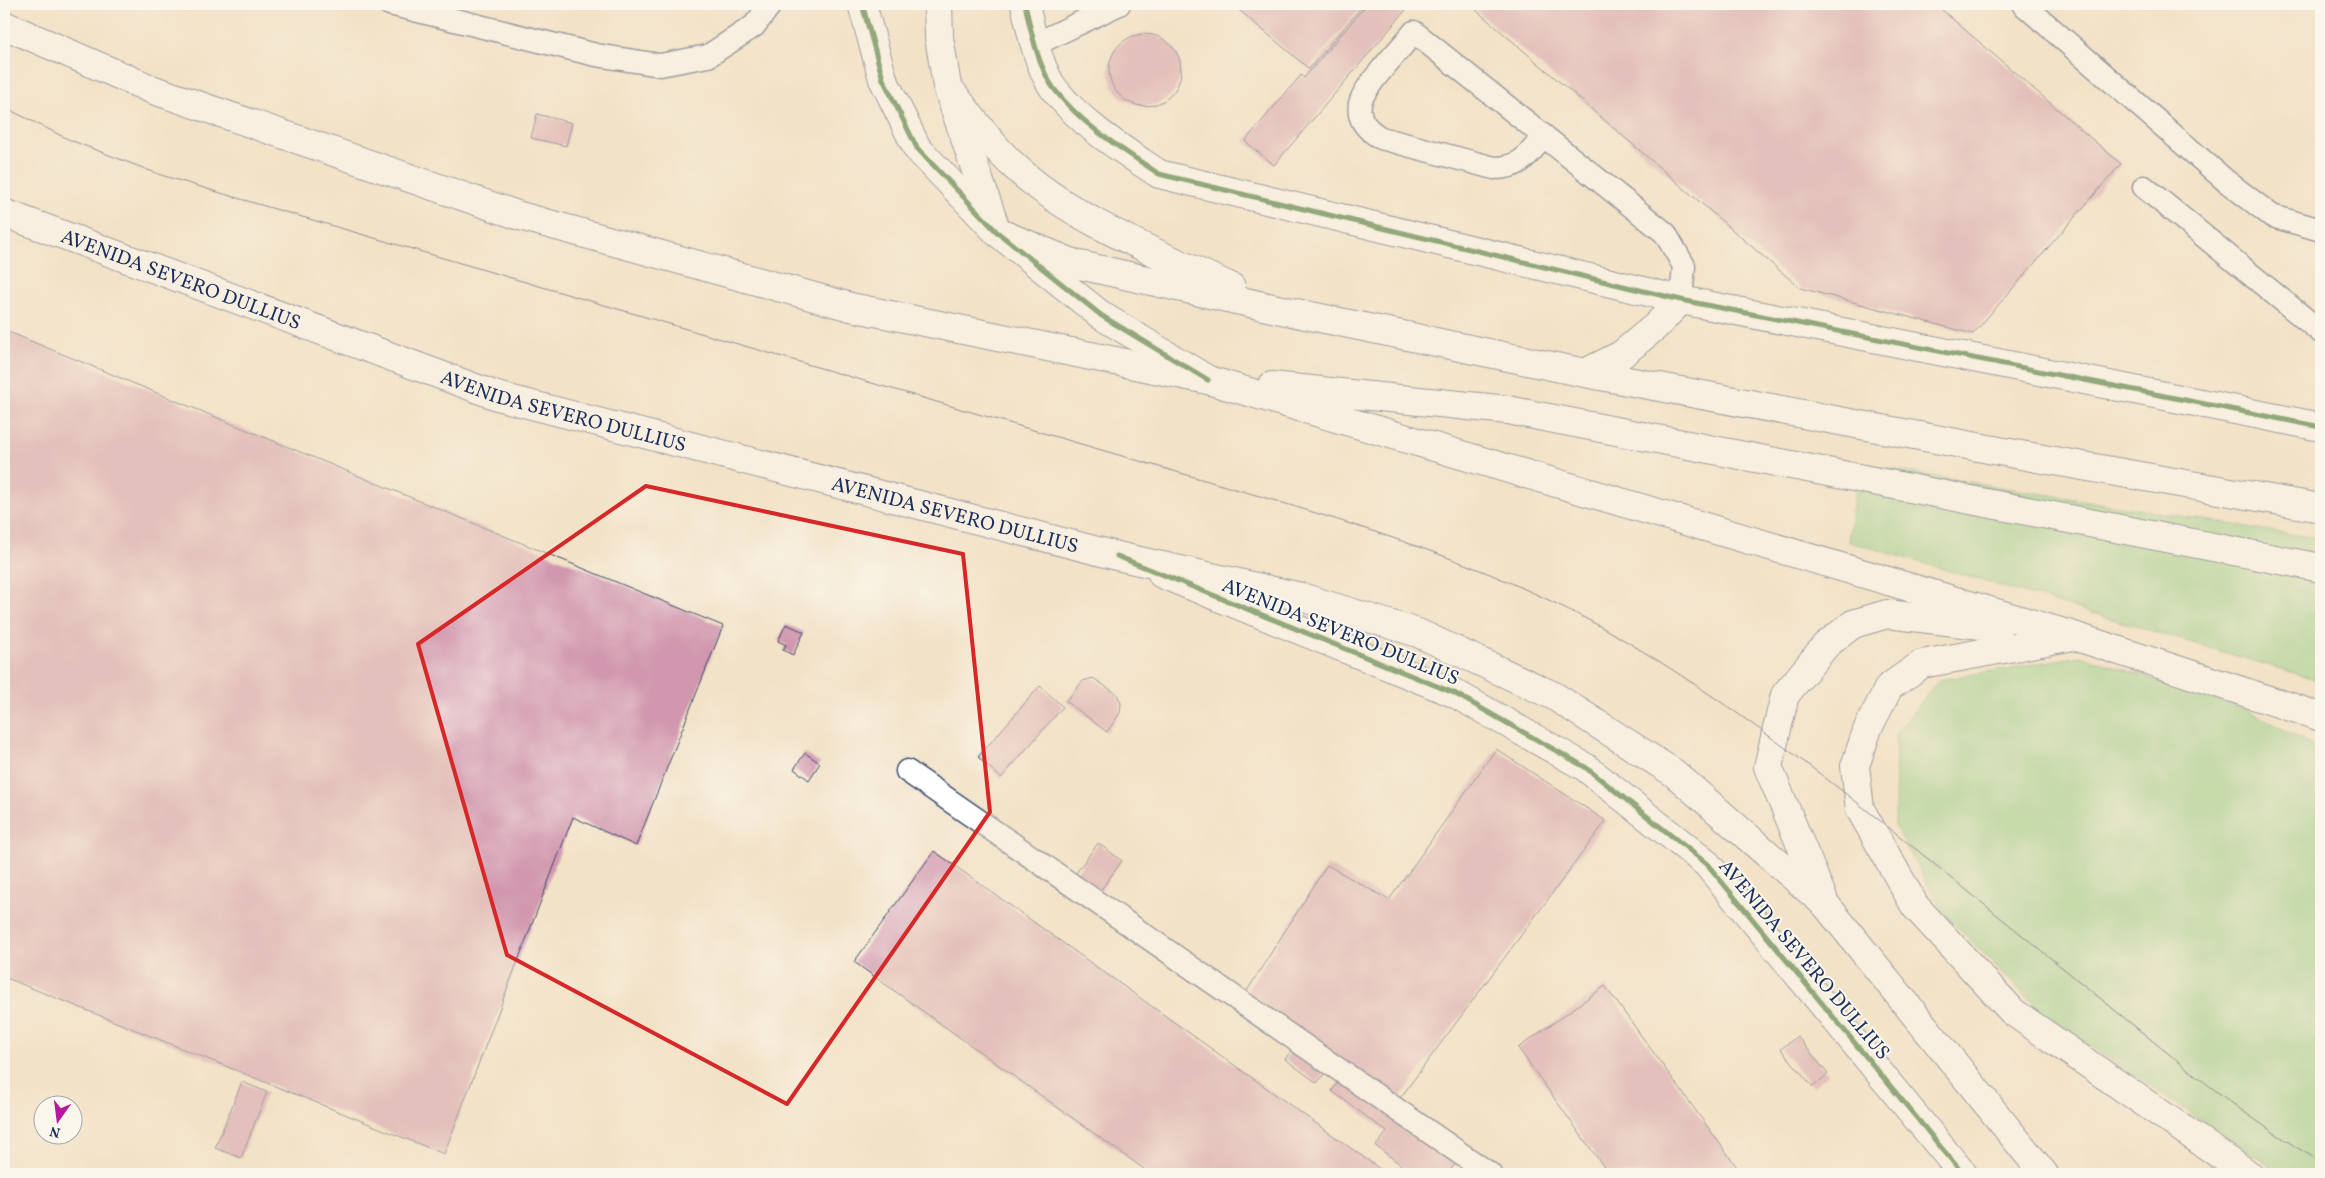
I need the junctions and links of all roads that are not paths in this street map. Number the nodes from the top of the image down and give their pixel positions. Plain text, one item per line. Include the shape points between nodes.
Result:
1 (390, 4) edge
2 (771, 4) edge
3 (862, 4) edge
4 (938, 4) edge
5 (1025, 4) edge
6 (1119, 4) edge
7 (2022, 4) edge
8 (4, 25) edge
9 (1034, 45) junction
10 (947, 86) junction
11 (1544, 136) junction
12 (2144, 187) dead end
13 (4, 213) edge
14 (2321, 230) edge
15 (997, 232) junction
16 (1681, 300) junction
17 (1277, 309) junction
18 (2317, 321) edge
19 (1585, 373) junction
20 (1208, 380) junction
21 (2321, 427) edge
22 (2321, 508) edge
23 (1116, 556) junction
24 (2321, 568) edge
25 (2074, 636) junction
26 (2320, 717) edge
27 (907, 771) dead end
28 (1826, 905) junction
29 (1490, 1174) edge
30 (1962, 1174) edge
31 (2044, 1174) edge
32 (2248, 1174) edge

1 - 2 lane via 596,54 660,65 708,56 754,26
3 - 15 main road via 883,79 918,148
4 - 10 main road via 939,37
5 - 9 main road
6 - 9 lane
7 - 14 lane via 2272,216
8 - 20 main road via 151,89 520,216 851,307
9 - 16 main road via 1054,89 1094,131 1159,174
10 - 15 main road
10 - 17 main road via 1010,162 1059,201 1117,234
11 - 11 lane via 1414,32 1366,90 1360,104 1361,119 1369,131 1381,138 1494,168 1510,168 1524,159
11 - 16 lane via 1666,233 1684,266
12 - 18 lane
13 - 23 main road, AVENIDA SEVERO DULLIUS via 497,396
15 - 17 main road via 1075,264
15 - 20 main road via 1102,316
16 - 19 main road via 1621,355
16 - 21 main road
17 - 19 main road
19 - 22 main road
20 - 24 main road via 1508,410
20 - 25 main road
23 - 28 main road via 1301,597 1418,634 1554,696 1674,773
23 - 30 main road, AVENIDA SEVERO DULLIUS via 1454,693 1585,768 1708,864
25 - 26 main road
25 - 28 main road via 1886,614 1853,624 1826,645 1785,696 1768,767
25 - 32 main road via 1922,664 1889,686 1868,728 1855,766 1860,809 1915,906 2013,1012
27 - 29 lane
28 - 31 main road

